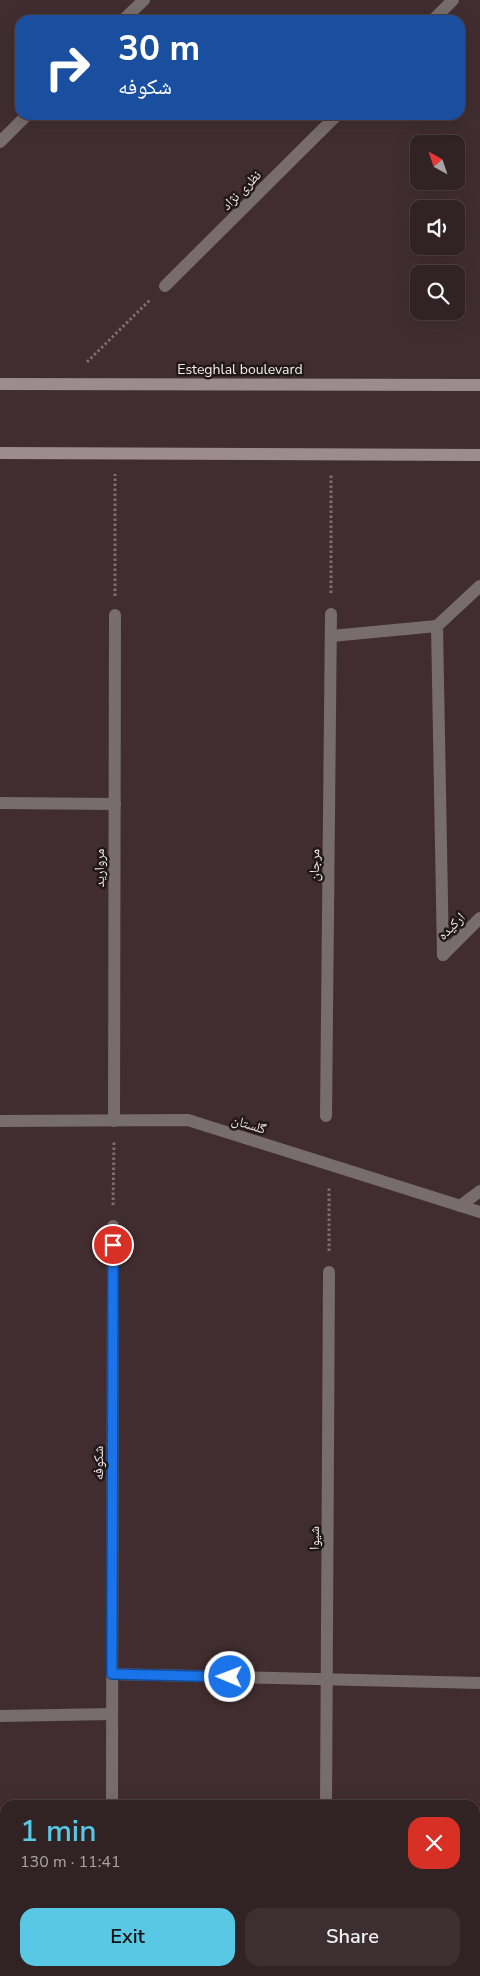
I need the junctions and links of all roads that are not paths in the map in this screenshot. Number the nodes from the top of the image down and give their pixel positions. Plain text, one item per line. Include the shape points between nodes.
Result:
1 (144, 0) edge
2 (453, 0) edge
3 (128, 15) edge
4 (438, 15) edge
5 (22, 120) edge
6 (332, 120) edge
7 (0, 142) edge
8 (165, 286) road end
9 (0, 384) edge
10 (480, 385) edge
11 (0, 454) edge
12 (480, 454) edge
13 (480, 586) edge
14 (115, 614) road end
15 (331, 614) road end
16 (437, 626) junction
17 (331, 636) junction
18 (0, 803) edge
19 (115, 804) junction
20 (480, 918) edge
21 (326, 1116) dead end
22 (0, 1121) edge
23 (114, 1121) junction
24 (480, 1191) edge
25 (460, 1206) junction
26 (480, 1212) edge
27 (113, 1226) road end
28 (329, 1272) road end
29 (112, 1674) junction
30 (328, 1679) junction
31 (480, 1683) edge
32 (112, 1714) junction
33 (0, 1716) edge
34 (112, 1800) edge
35 (326, 1800) edge

1 - 3 street
2 - 4 street
5 - 7 street
6 - 8 street, نظری نژاد
9 - 10 main road, Esteghlal boulevard
11 - 12 main road
13 - 16 street
14 - 19 street, مروارید
15 - 17 street, مرجان
16 - 17 street
16 - 20 street, ارکیده via 443,955
17 - 21 street, مرجان
18 - 19 street
19 - 23 street, مروارید
22 - 23 street, گلستان
23 - 25 street, گلستان via 188,1120
24 - 25 street
25 - 26 street, گلستان
27 - 29 street, شکوفه
28 - 30 street, شیوا
29 - 30 street
29 - 32 street, شکوفه
30 - 31 street
30 - 35 street, شیوا
32 - 33 street
32 - 34 street, شکوفه

